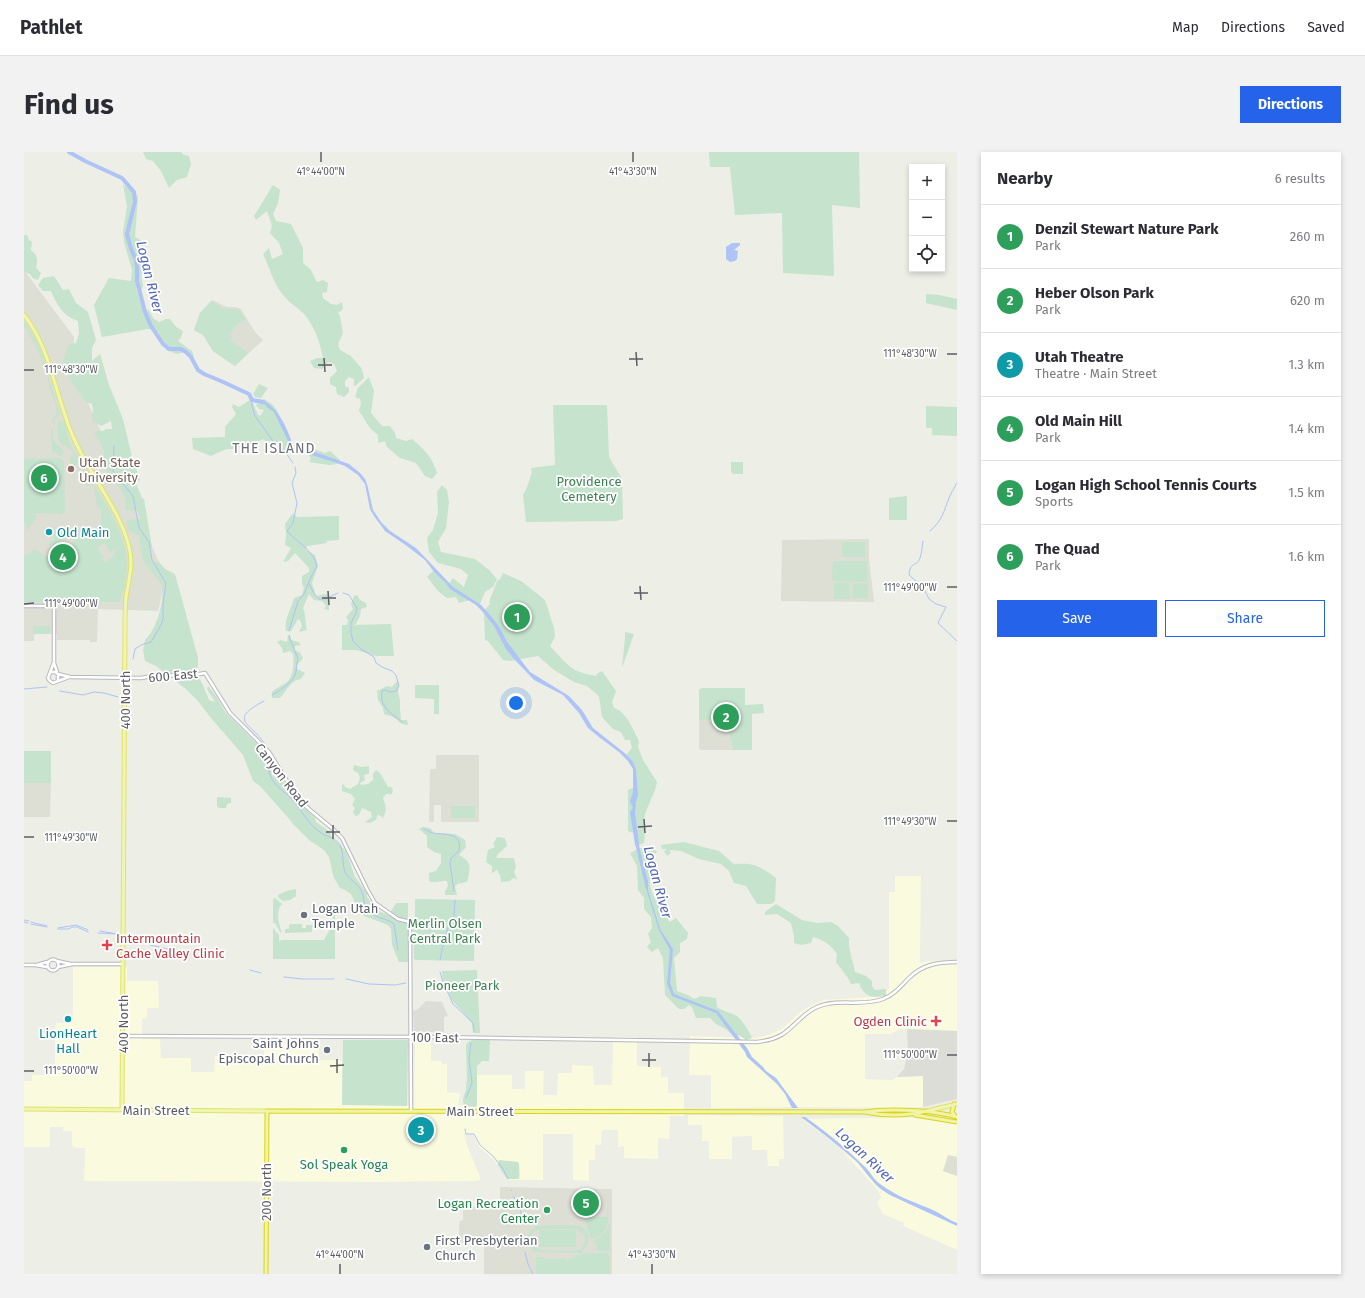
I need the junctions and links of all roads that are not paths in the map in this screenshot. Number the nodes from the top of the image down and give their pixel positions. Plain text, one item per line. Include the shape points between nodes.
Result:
1 (24, 315) edge
2 (24, 606) edge
3 (54, 662) junction
4 (51, 672) junction
5 (58, 673) junction
6 (205, 673) joint
7 (70, 677) junction
8 (125, 678) junction
9 (58, 680) junction
10 (57, 961) junction
11 (48, 962) junction
12 (957, 962) edge
13 (72, 964) junction
14 (123, 964) junction
15 (24, 965) edge
16 (35, 965) junction
17 (48, 967) junction
18 (58, 967) junction
19 (123, 1036) junction
20 (411, 1037) junction
21 (956, 1104) edge
22 (24, 1109) edge
23 (122, 1110) junction
24 (267, 1110) junction
25 (411, 1111) junction
26 (927, 1111) junction
27 (864, 1112) junction
28 (914, 1114) junction
29 (956, 1117) edge
30 (957, 1122) edge
31 (266, 1274) edge

1 - 8 main road, 400 North via 44,349 75,441 126,536 131,567 126,605
2 - 3 main road via 54,606
3 - 4 main road
3 - 5 main road
4 - 5 main road
4 - 9 main road via 48,676 50,681
5 - 7 main road, 600 East
5 - 9 main road
6 - 8 main road, 600 East
6 - 20 main road, Canyon Road via 230,713 269,752 298,799 342,838 375,903 400,920 410,922
7 - 8 main road, 600 East
7 - 9 main road, 600 East
8 - 14 main road, 400 North
10 - 11 main road via 52,959
10 - 13 main road
10 - 18 main road
11 - 16 main road
11 - 17 main road
12 - 20 main road, 100 East via 925,966 894,993 872,1002 818,1007 808,1012 782,1035 764,1041
13 - 14 main road
13 - 18 main road
14 - 19 main road, 400 North
15 - 16 main road
16 - 17 main road
17 - 18 main road via 50,970
19 - 20 main road, 100 East
19 - 23 main road, 400 North
20 - 25 main road
21 - 26 main road, Main Street
21 - 29 highway via 952,1112
22 - 23 main road, Main Street
23 - 24 main road, Main Street
24 - 25 highway, Main Street
24 - 31 highway, 200 North
25 - 27 highway, Main Street
26 - 27 highway, Main Street
26 - 28 highway, Main Street
26 - 29 highway
27 - 28 highway, Main Street
28 - 30 highway

